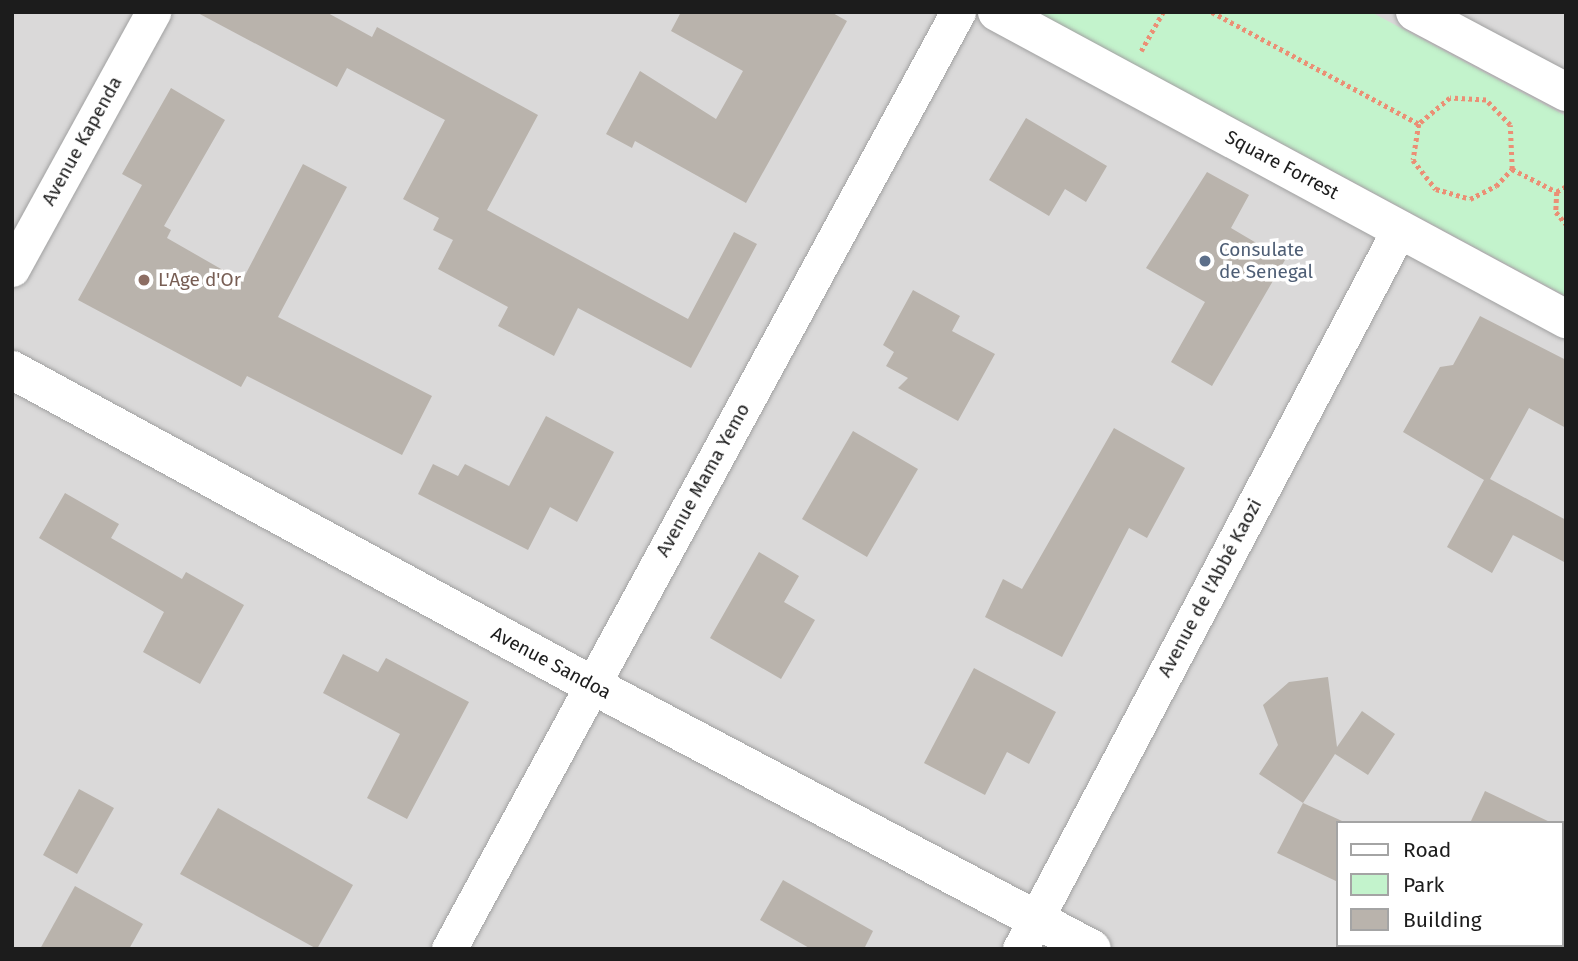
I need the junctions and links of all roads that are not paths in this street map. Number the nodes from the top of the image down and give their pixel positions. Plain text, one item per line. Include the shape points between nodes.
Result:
1 (153, 12) edge
2 (958, 12) edge
3 (997, 12) edge
4 (1415, 12) edge
5 (1566, 92) edge
6 (1401, 228) junction
7 (12, 269) edge
8 (1566, 319) edge
9 (12, 370) edge
10 (592, 685) junction
11 (1028, 934) edge
12 (449, 949) edge
13 (1093, 949) edge

1 - 7 street, Avenue Kapenda
2 - 10 street, Avenue Mama Yemo
3 - 6 street, Square Forrest
4 - 5 street
6 - 8 street, Square Forrest
6 - 11 street, Avenue de l'Abbé Kaozi
9 - 10 street, Avenue Sandoa
10 - 11 street, Avenue Sandoa
10 - 12 street, Avenue Mama Yemo
11 - 13 street, Avenue Sandoa

